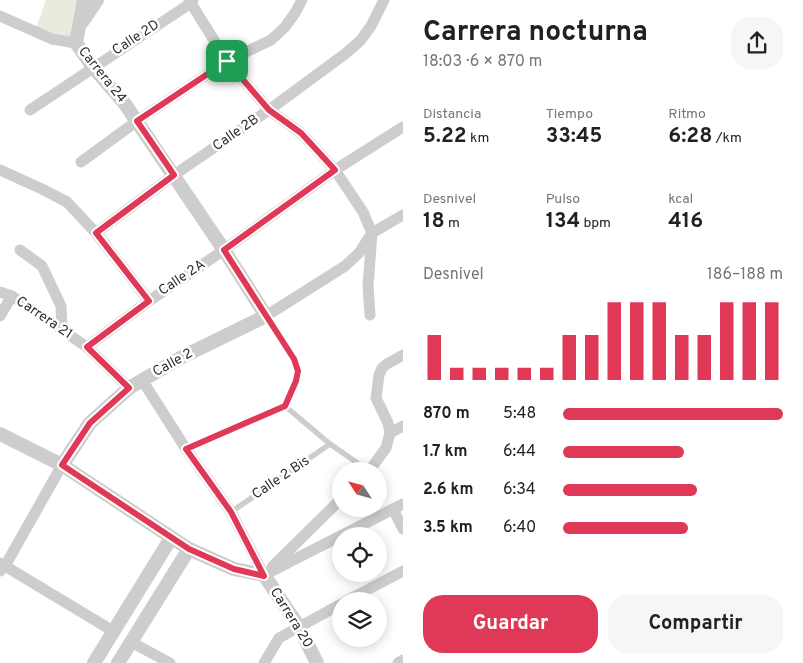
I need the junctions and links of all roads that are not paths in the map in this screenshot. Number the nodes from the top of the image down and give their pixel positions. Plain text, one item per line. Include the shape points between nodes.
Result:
1 (84, 0) edge
2 (96, 0) edge
3 (302, 0) edge
4 (384, 0) edge
5 (191, 1) edge
6 (0, 16) edge
7 (77, 36) junction
8 (227, 61) junction
9 (93, 67) junction
10 (30, 110) dead end
11 (269, 110) junction
12 (137, 121) junction
13 (403, 127) edge
14 (81, 162) dead end
15 (0, 170) edge
16 (335, 170) junction
17 (174, 175) junction
18 (403, 215) edge
19 (372, 232) junction
20 (96, 233) junction
21 (20, 250) dead end
22 (224, 250) junction
23 (0, 292) edge
24 (12, 296) junction
25 (149, 301) junction
26 (370, 315) dead end
27 (0, 316) edge
28 (266, 316) junction
29 (62, 330) junction
30 (87, 347) junction
31 (403, 355) edge
32 (142, 380) junction
33 (129, 388) junction
34 (285, 406) junction
35 (403, 426) edge
36 (390, 433) junction
37 (0, 434) edge
38 (330, 444) junction
39 (186, 449) junction
40 (356, 462) edge
41 (376, 462) edge
42 (62, 465) junction
43 (398, 506) edge
44 (332, 508) edge
45 (231, 512) junction
46 (403, 529) edge
47 (171, 538) junction
48 (189, 549) junction
49 (2, 567) edge
50 (403, 571) edge
51 (264, 576) junction
52 (363, 592) edge
53 (332, 609) edge
54 (299, 626) junction
55 (114, 631) junction
56 (131, 642) junction
57 (403, 660) edge
58 (94, 663) edge
59 (118, 663) edge
60 (170, 663) edge
61 (264, 663) edge
62 (317, 663) edge
63 (398, 663) edge

1 - 7 street
2 - 7 street
3 - 8 street via 285,27 271,40
4 - 11 street, Calle 2B via 360,41
5 - 8 street
5 - 9 street, Calle 2D
6 - 7 street, Carrera 24 via 52,39
7 - 9 street, Carrera 24
8 - 11 street
8 - 12 street
9 - 10 street, Calle 2D
9 - 12 street, Carrera 24
11 - 16 street via 301,133
11 - 17 street, Calle 2B
12 - 14 street
12 - 17 street, Carrera 24
13 - 16 street, Calle 2A
15 - 20 street via 67,202
16 - 19 street via 363,212
16 - 22 street, Calle 2A
17 - 20 street, Calle 2B
17 - 22 street, Carrera 24
18 - 19 street, Calle 2
19 - 26 street via 368,286
19 - 28 street, Calle 2 via 345,266
20 - 25 street
21 - 29 street via 42,266 61,306
22 - 25 street, Calle 2A
22 - 28 street, Carrera 24
23 - 24 street, Carrera 21
24 - 27 street
24 - 29 street, Carrera 21
25 - 30 street, Calle 2A
28 - 32 street, Calle 2 via 182,356
28 - 34 lane, Carrera 24 via 294,359 298,371
29 - 30 street, Carrera 21
30 - 33 street, Carrera 21
31 - 36 street via 382,368 379,375 376,398
32 - 33 street, Calle 2
32 - 39 street
33 - 42 street, Calle 2 via 90,423
34 - 38 lane
34 - 39 lane
35 - 36 street
36 - 41 street via 386,448
37 - 42 street, Carrera 20
38 - 40 lane
38 - 45 lane, Calle 2 Bis
39 - 45 street
42 - 47 street, Carrera 20
42 - 49 street, Calle 2
43 - 46 street
43 - 51 street
44 - 51 street
45 - 51 street
47 - 48 street, Carrera 20
47 - 55 street
48 - 51 street, Carrera 20 via 234,569
48 - 56 street
49 - 55 street
50 - 52 street
51 - 54 street, Carrera 20
53 - 54 street
54 - 61 street via 280,638
54 - 62 street, Carrera 20
55 - 58 street
56 - 59 street
56 - 60 street
57 - 63 street

